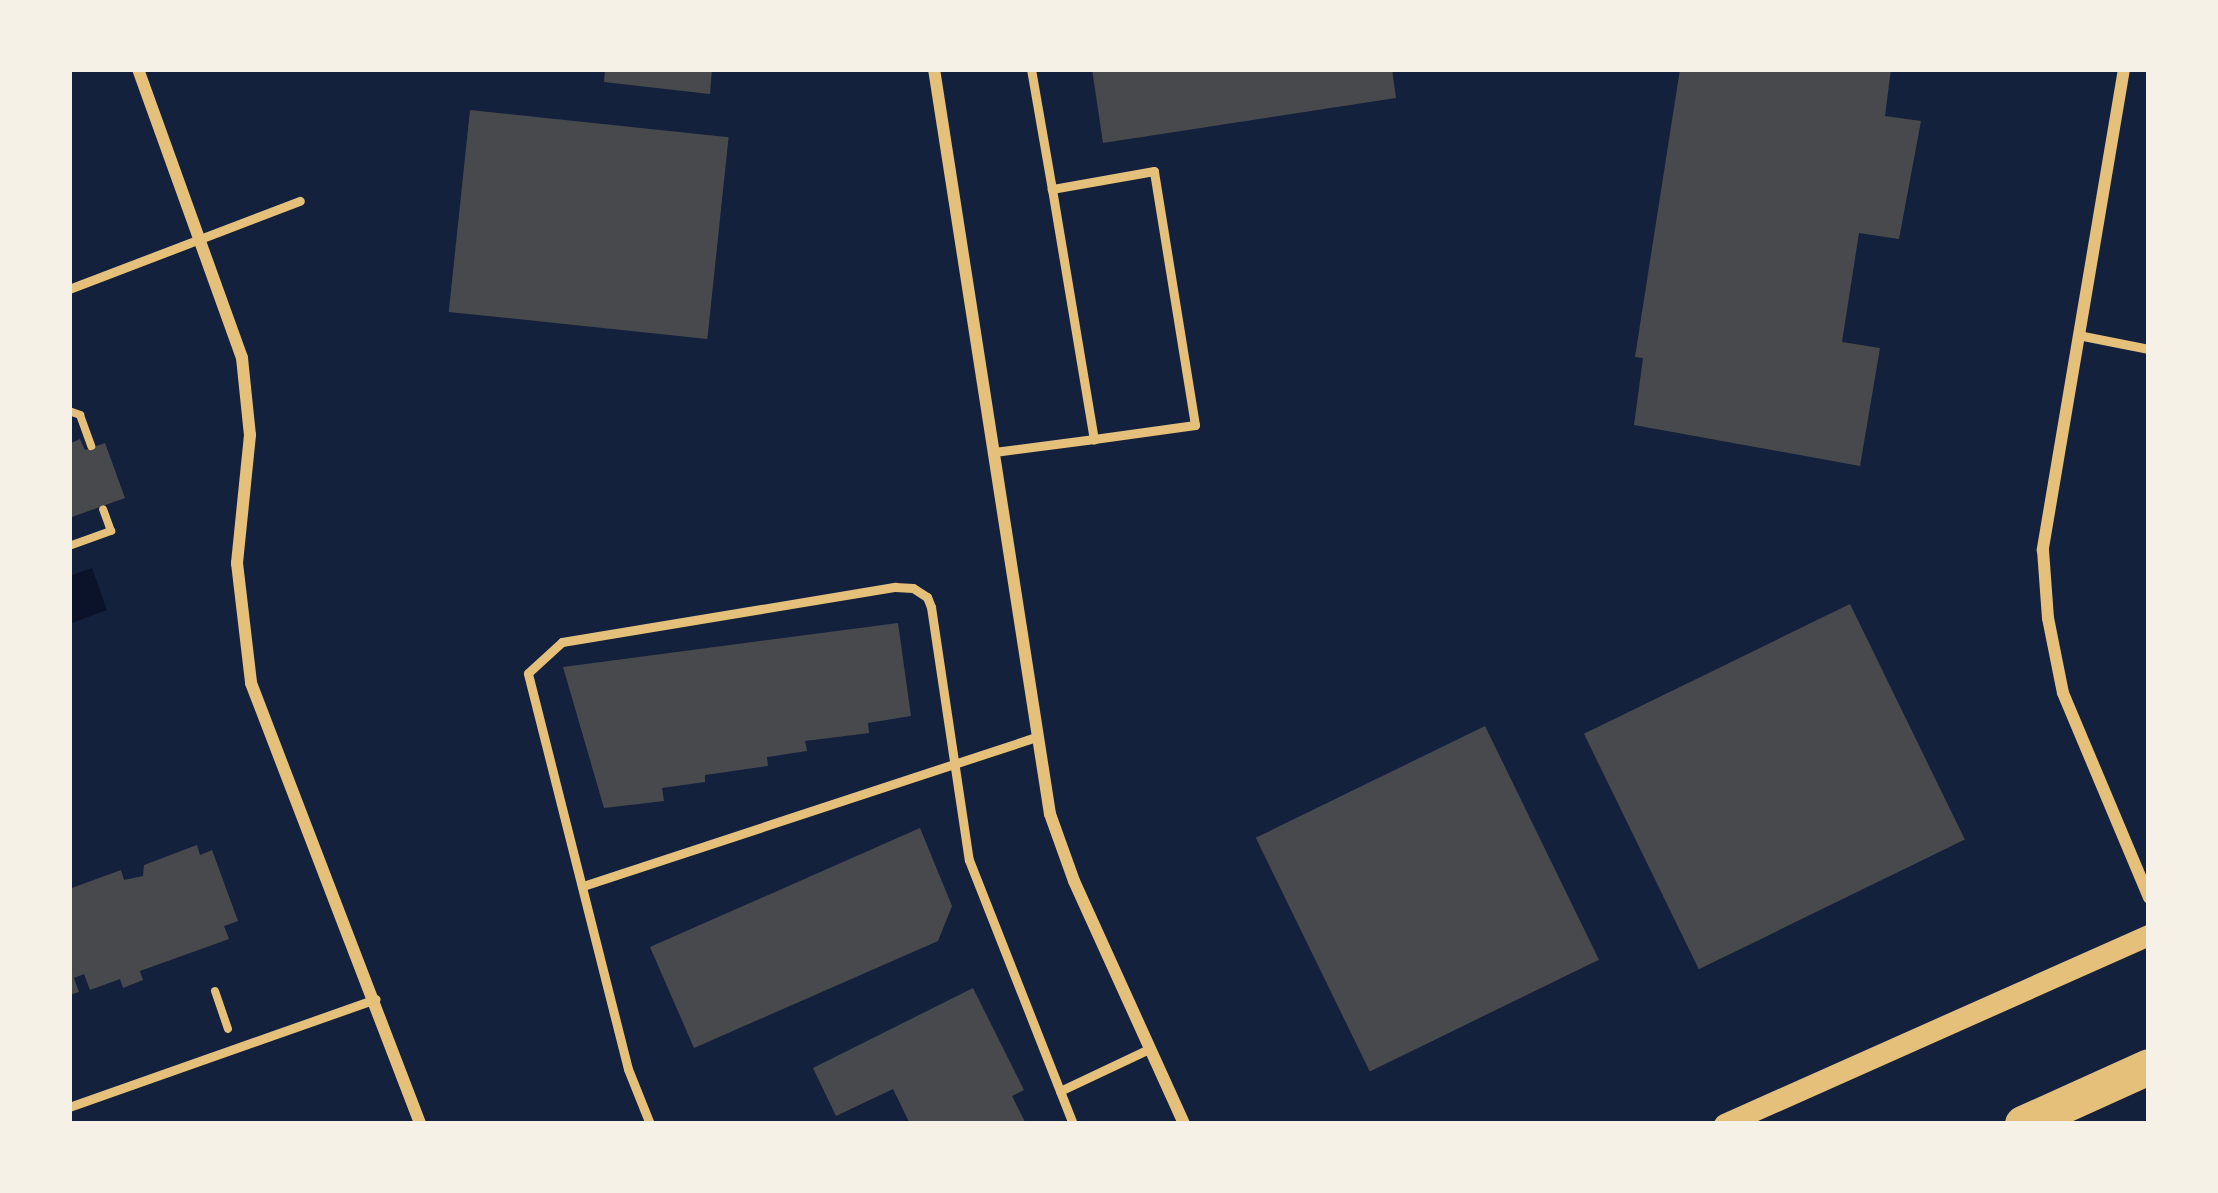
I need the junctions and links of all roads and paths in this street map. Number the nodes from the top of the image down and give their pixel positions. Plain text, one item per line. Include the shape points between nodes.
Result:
1 (138, 69) edge
2 (934, 69) edge
3 (1031, 69) edge
4 (2124, 69) edge
5 (1052, 189) junction
6 (300, 201) dead end
7 (199, 240) junction
8 (69, 289) edge
9 (2078, 335) junction
10 (2149, 349) edge
11 (69, 411) edge
12 (1094, 440) junction
13 (91, 446) dead end
14 (994, 452) junction
15 (103, 509) dead end
16 (69, 546) edge
17 (1038, 736) junction
18 (955, 761) junction
19 (584, 886) junction
20 (2149, 898) edge
21 (2149, 935) edge
22 (215, 991) dead end
23 (376, 999) junction
24 (235, 1049) junction
25 (1149, 1049) junction
26 (2149, 1067) edge
27 (1060, 1091) junction
28 (69, 1107) edge
29 (420, 1124) edge
30 (650, 1124) edge
31 (1073, 1124) edge
32 (1184, 1124) edge
33 (1724, 1124) edge
34 (2024, 1124) edge

1 - 7 street
2 - 14 street
3 - 5 lane
4 - 9 street
5 - 12 lane
5 - 12 lane via 1154,171 1195,425
6 - 7 lane
7 - 8 lane
7 - 23 street via 242,358 250,435 237,562 251,683
9 - 10 lane
9 - 20 street via 2046,516 2048,618 2063,693
11 - 13 path via 80,416
12 - 14 lane
14 - 17 street
15 - 16 path via 111,530
17 - 18 lane
17 - 25 street via 1050,814
18 - 19 lane
18 - 19 lane via 931,607 913,588 562,642 527,673
18 - 27 lane via 969,860
19 - 30 lane via 628,1069
21 - 33 street
22 - 24 path
23 - 24 lane
23 - 29 street
24 - 28 lane
25 - 27 lane
25 - 32 street
26 - 34 highway
27 - 31 lane

